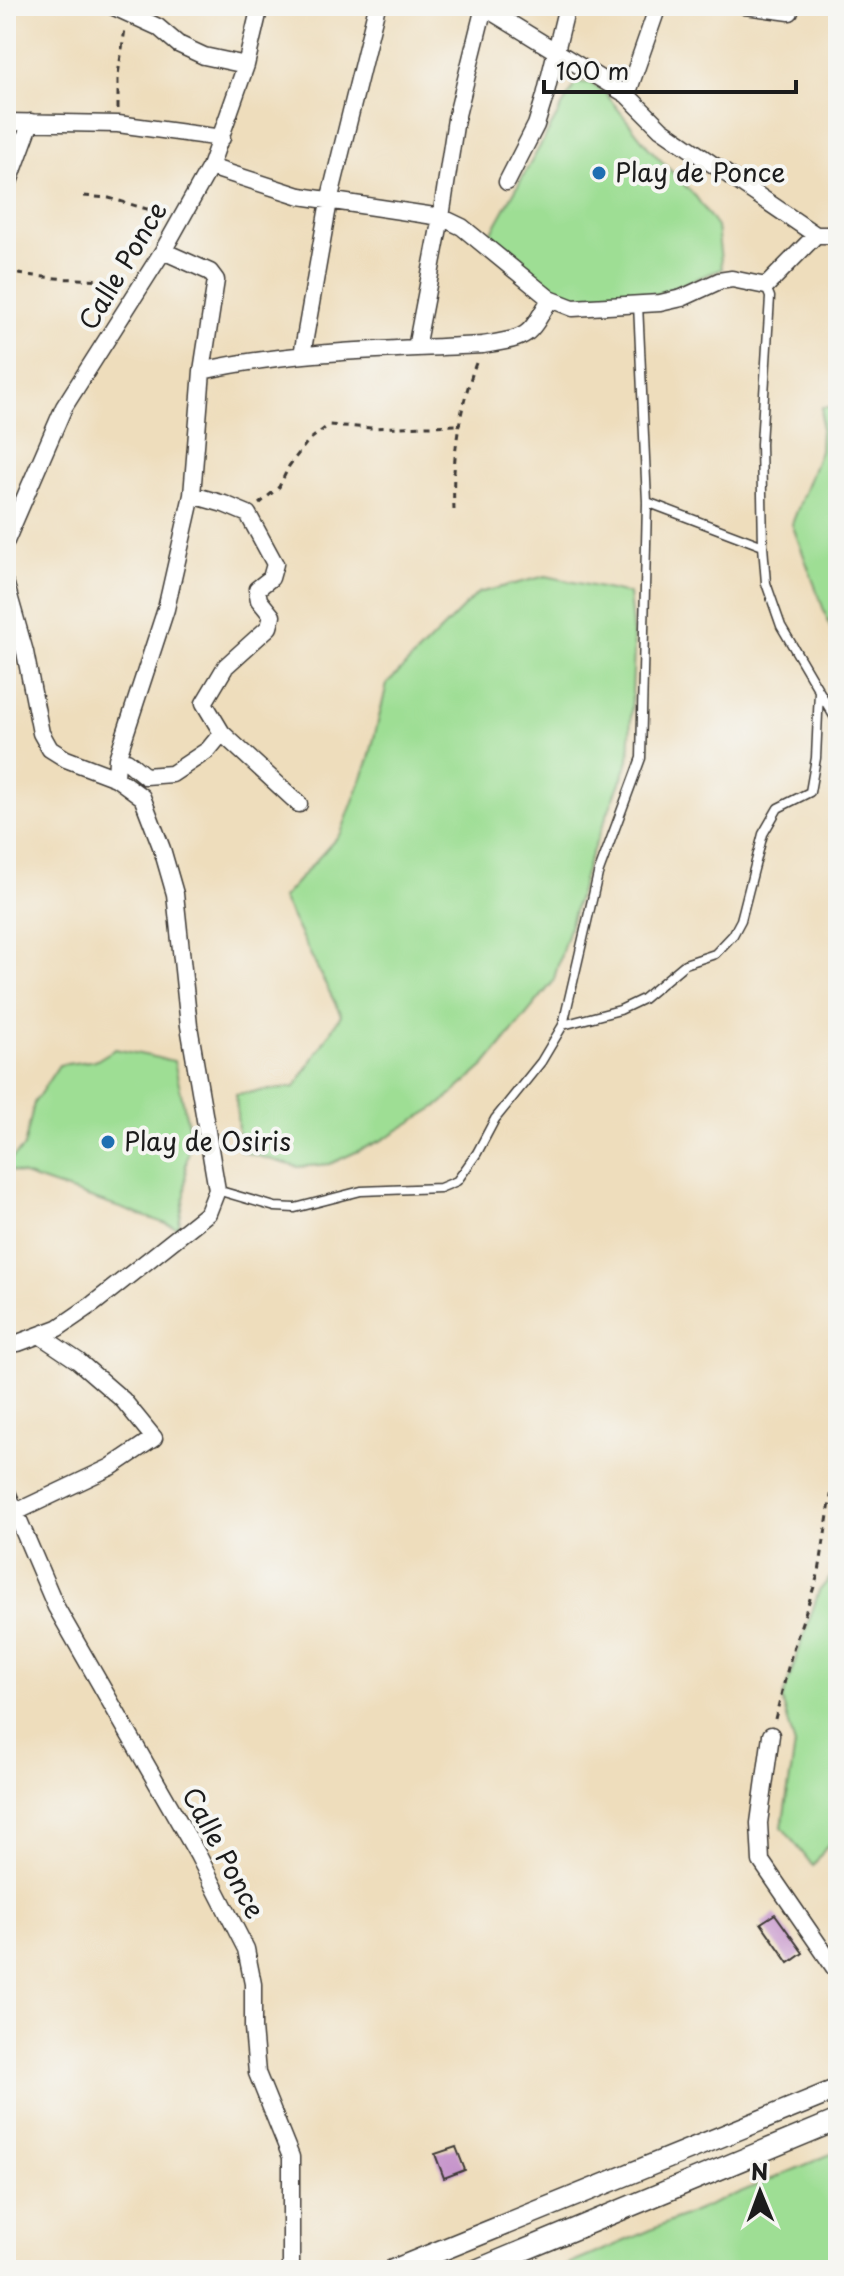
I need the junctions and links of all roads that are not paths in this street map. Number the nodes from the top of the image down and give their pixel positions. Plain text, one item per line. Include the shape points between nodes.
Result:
1 (112, 6) edge
2 (260, 6) edge
3 (377, 6) edge
4 (567, 6) edge
5 (658, 6) edge
6 (745, 6) edge
7 (483, 7) edge
8 (790, 12) dead end
9 (555, 52) junction
10 (246, 65) junction
11 (627, 95) junction
12 (6, 122) edge
13 (31, 122) junction
14 (222, 138) junction
15 (210, 167) junction
16 (507, 182) dead end
17 (6, 190) edge
18 (329, 201) junction
19 (441, 217) junction
20 (816, 235) junction
21 (838, 235) edge
22 (163, 251) junction
23 (766, 286) junction
24 (550, 299) junction
25 (638, 304) junction
26 (416, 348) junction
27 (302, 355) junction
28 (202, 371) junction
29 (192, 495) junction
30 (647, 502) junction
31 (6, 541) edge
32 (763, 546) junction
33 (6, 585) edge
34 (819, 691) junction
35 (838, 723) edge
36 (222, 733) junction
37 (117, 759) junction
38 (116, 778) junction
39 (299, 804) dead end
40 (563, 1025) junction
41 (217, 1190) junction
42 (41, 1336) junction
43 (6, 1344) edge
44 (6, 1490) edge
45 (16, 1512) junction
46 (771, 1735) road end
47 (838, 1973) edge
48 (838, 2089) edge
49 (838, 2120) edge
50 (496, 2265) edge
51 (402, 2269) edge
52 (291, 2270) edge
53 (476, 2270) edge

1 - 10 street via 204,56
2 - 10 street, Calle Ponce
3 - 18 street
4 - 9 street
5 - 11 street
6 - 8 street
7 - 9 street
7 - 19 street via 456,119
9 - 11 street
9 - 16 street via 536,125
10 - 14 street, Calle Ponce
11 - 20 street via 661,129
12 - 13 street
13 - 14 street via 118,124
13 - 17 street
14 - 15 street, Calle Ponce
15 - 18 street
15 - 22 street, Calle Ponce
18 - 19 street
18 - 27 street
19 - 24 street via 462,227
19 - 26 street
20 - 21 street
20 - 23 street
22 - 28 street via 210,272 216,280
22 - 31 street, Calle Ponce via 64,407
23 - 25 street via 732,279 682,298
23 - 32 lane via 770,297 761,444
24 - 25 street via 573,308
24 - 26 street via 531,332 512,340
25 - 30 lane
26 - 27 street
27 - 28 street
28 - 29 street
29 - 36 street via 248,514 275,564 271,578 257,589 272,616 269,627 226,666 204,703
29 - 37 street via 166,609
30 - 32 lane
30 - 40 lane via 641,758 598,874
32 - 34 lane via 766,583 781,626
33 - 38 street via 41,733 50,749
34 - 35 lane
34 - 40 lane via 810,792 778,808 763,834 733,935 715,954 685,964 643,999
36 - 37 street via 208,750 172,774 145,776
36 - 39 street
37 - 38 street
38 - 41 street via 142,797 175,894 189,1026
40 - 41 lane via 457,1181 440,1188 361,1191 295,1208
41 - 42 street via 208,1213 93,1304
42 - 43 street
42 - 45 street via 123,1400 154,1438 111,1467
44 - 45 street, Calle Ponce
45 - 52 street, Calle Ponce via 56,1607 246,1949 257,2073 291,2157
46 - 47 street via 759,1823 761,1861
48 - 51 street
49 - 50 street
50 - 53 street

